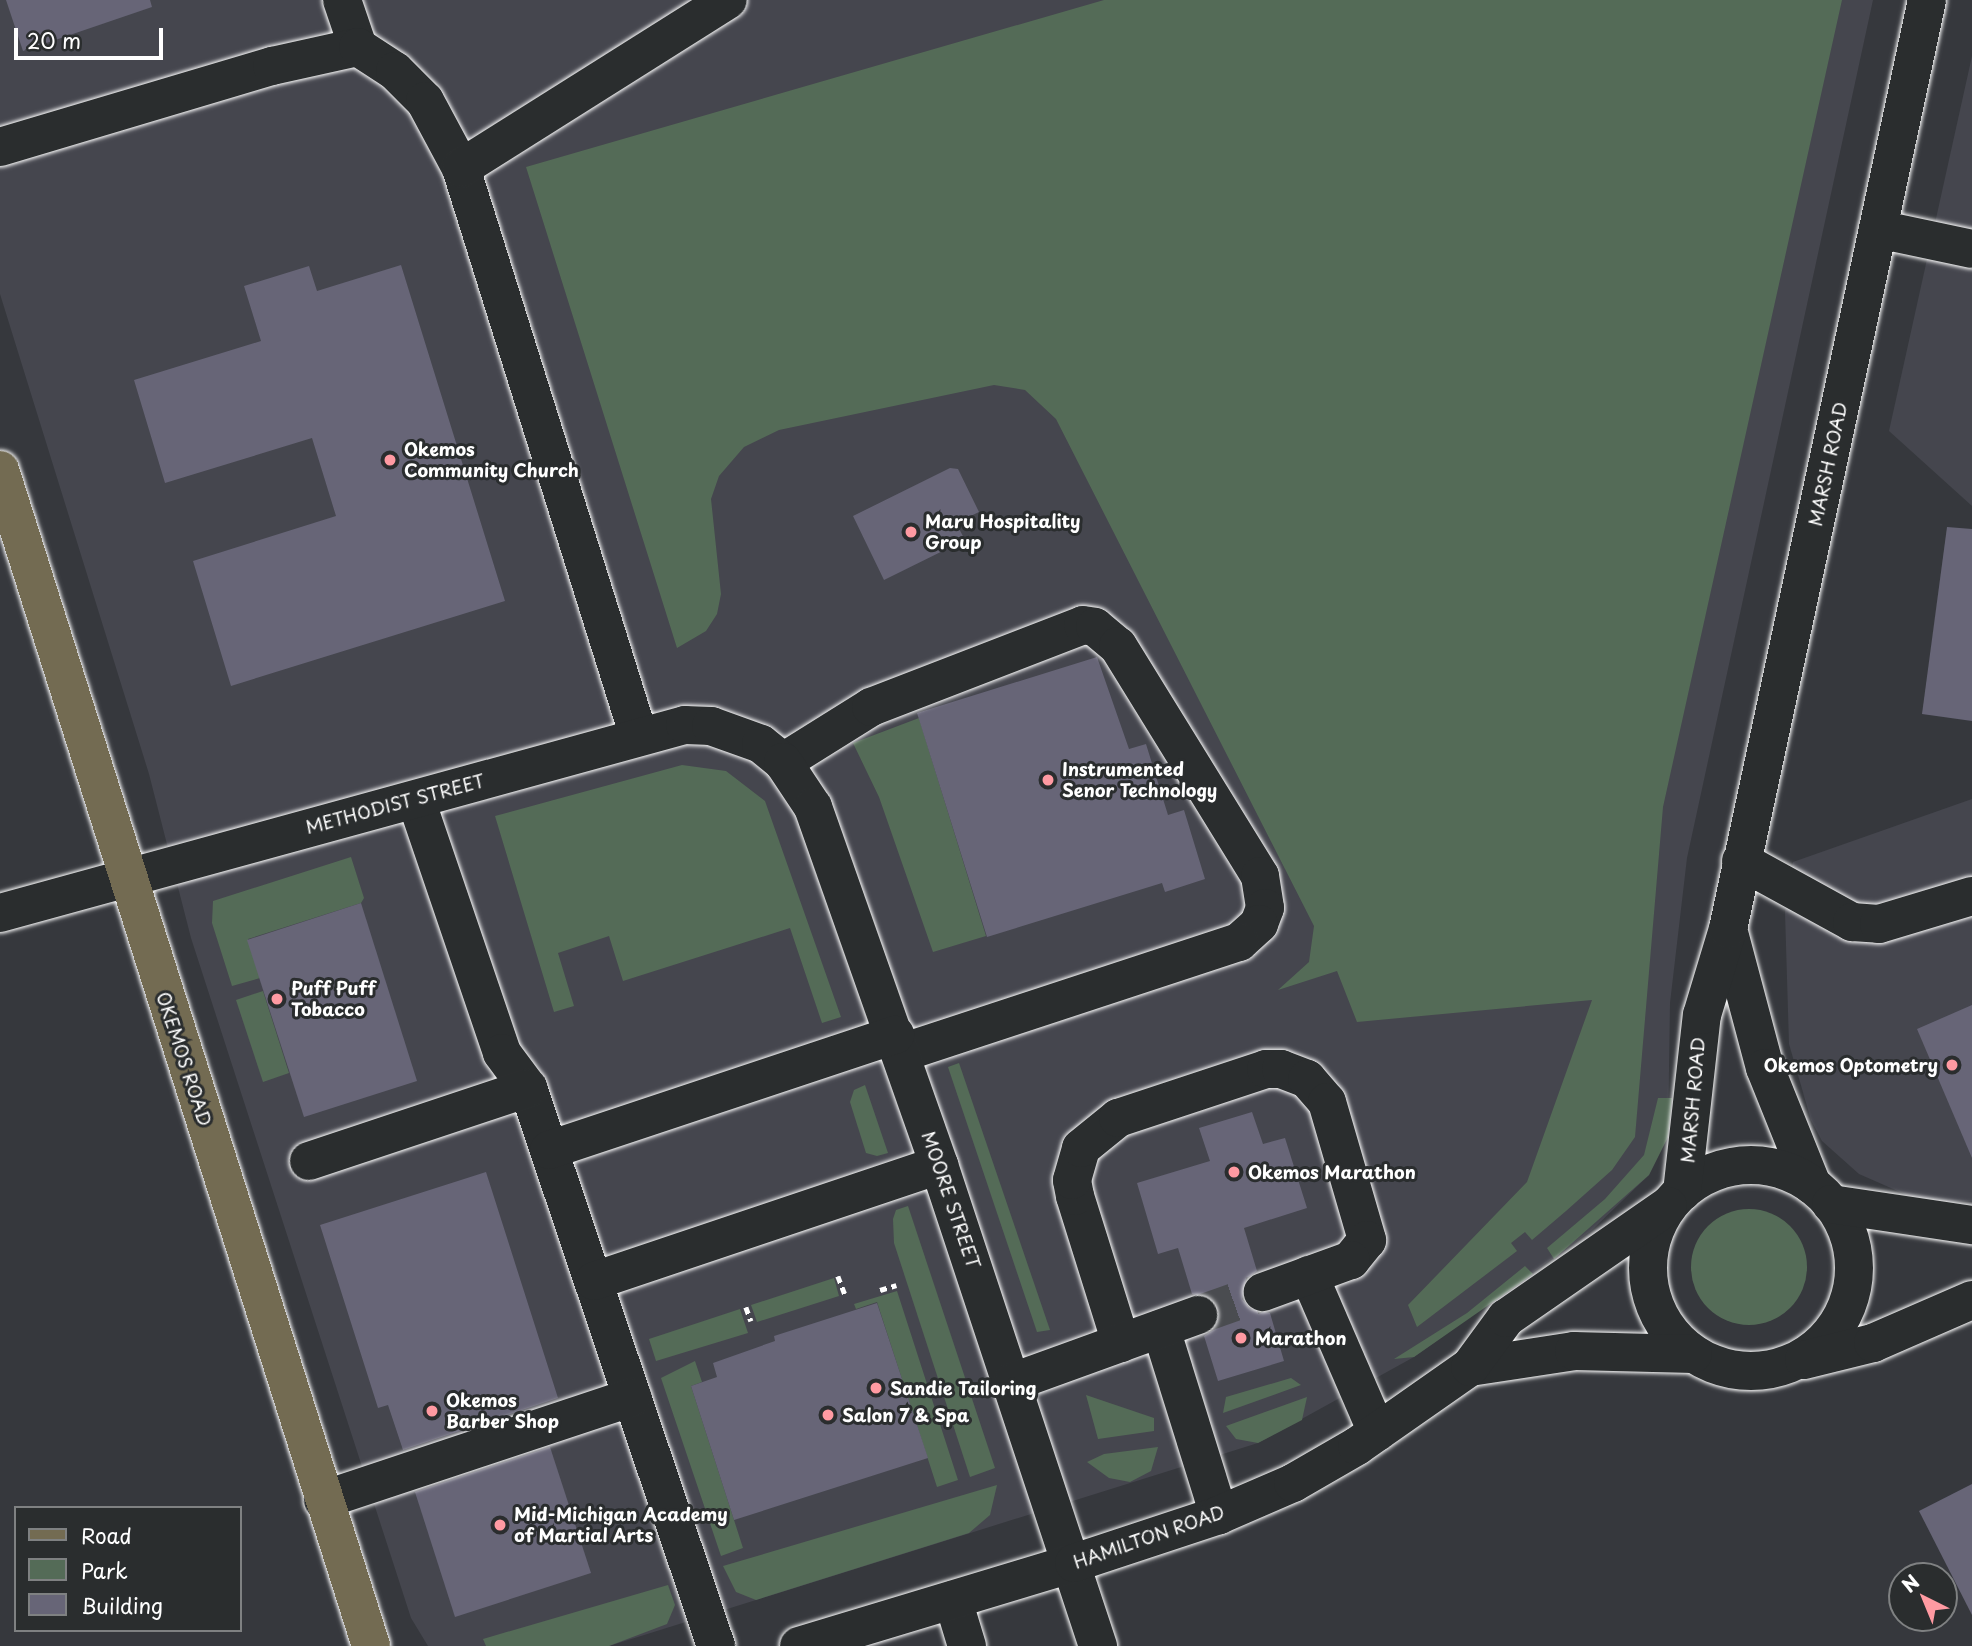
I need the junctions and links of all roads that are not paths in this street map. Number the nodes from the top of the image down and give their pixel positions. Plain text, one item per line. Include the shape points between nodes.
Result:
1 (342, 0) edge
2 (728, 0) edge
3 (1927, 0) edge
4 (358, 47) junction
5 (0, 147) edge
6 (461, 168) junction
7 (1878, 229) junction
8 (1972, 249) edge
9 (0, 470) edge
10 (639, 737) junction
11 (783, 762) junction
12 (416, 800) junction
13 (1741, 861) junction
14 (124, 875) junction
15 (1972, 896) edge
16 (0, 912) edge
17 (1728, 929) junction
18 (898, 1044) junction
19 (528, 1088) junction
20 (549, 1150) junction
21 (310, 1161) dead end
22 (939, 1165) junction
23 (1822, 1195) junction
24 (1675, 1199) junction
25 (1972, 1225) edge
26 (1310, 1275) junction
27 (594, 1281) junction
28 (1263, 1292) tunnel mouth
29 (1972, 1300) edge
30 (1198, 1315) tunnel mouth
31 (1161, 1329) junction
32 (1121, 1343) junction
33 (1693, 1354) junction
34 (1795, 1362) junction
35 (1470, 1367) junction
36 (1013, 1382) junction
37 (632, 1397) junction
38 (1377, 1432) junction
39 (324, 1500) junction
40 (1219, 1515) junction
41 (1074, 1563) junction
42 (953, 1600) junction
43 (371, 1646) edge
44 (716, 1646) edge
45 (799, 1646) edge
46 (967, 1646) edge
47 (1098, 1646) edge

1 - 4 street
2 - 6 street
3 - 7 street, MARSH ROAD
4 - 5 street via 272,66
4 - 6 street via 395,71 425,101
6 - 10 street
7 - 8 street
7 - 13 street, MARSH ROAD
9 - 14 main road, OKEMOS ROAD
10 - 11 street, METHODIST STREET via 685,725 711,726 761,744
10 - 12 street, METHODIST STREET
11 - 18 street, MOORE STREET via 813,807
11 - 18 street via 871,707 1083,625 1095,627 1118,646 1260,876 1262,916 1239,942
12 - 14 street, METHODIST STREET
12 - 19 street via 502,1053
13 - 15 street via 1852,922 1879,924
13 - 17 street, MARSH ROAD
14 - 16 street, METHODIST STREET
14 - 39 main road, OKEMOS ROAD
17 - 23 street, MARSH ROAD via 1765,1068
17 - 24 street, MARSH ROAD via 1696,1048 1692,1137
18 - 20 street
18 - 22 street, MOORE STREET
19 - 20 street
19 - 21 street
20 - 27 street
22 - 27 street
22 - 36 street, MOORE STREET
23 - 24 street via 1767,1166 1737,1166 1708,1175
23 - 25 street
23 - 34 street via 1853,1250 1854,1284 1843,1316 1823,1343
24 - 33 street via 1648,1258 1649,1285 1657,1312
24 - 35 street, HAMILTON ROAD via 1506,1318
26 - 28 street
26 - 32 street via 1358,1256 1367,1230 1327,1102 1307,1079 1266,1069 1118,1118 1081,1148 1072,1180
26 - 38 street
27 - 37 street
29 - 34 street via 1873,1343
30 - 31 street
31 - 32 street
31 - 40 street
32 - 36 street
33 - 34 street via 1725,1369 1749,1371
33 - 35 street, HAMILTON ROAD via 1574,1350
35 - 38 street, HAMILTON ROAD
36 - 41 street, MOORE STREET
37 - 39 street
37 - 44 street
38 - 40 street, HAMILTON ROAD via 1293,1483
39 - 43 main road, OKEMOS ROAD
40 - 41 street, HAMILTON ROAD
41 - 42 street, HAMILTON ROAD
41 - 47 street, MOORE STREET
42 - 45 street, HAMILTON ROAD
42 - 46 street

